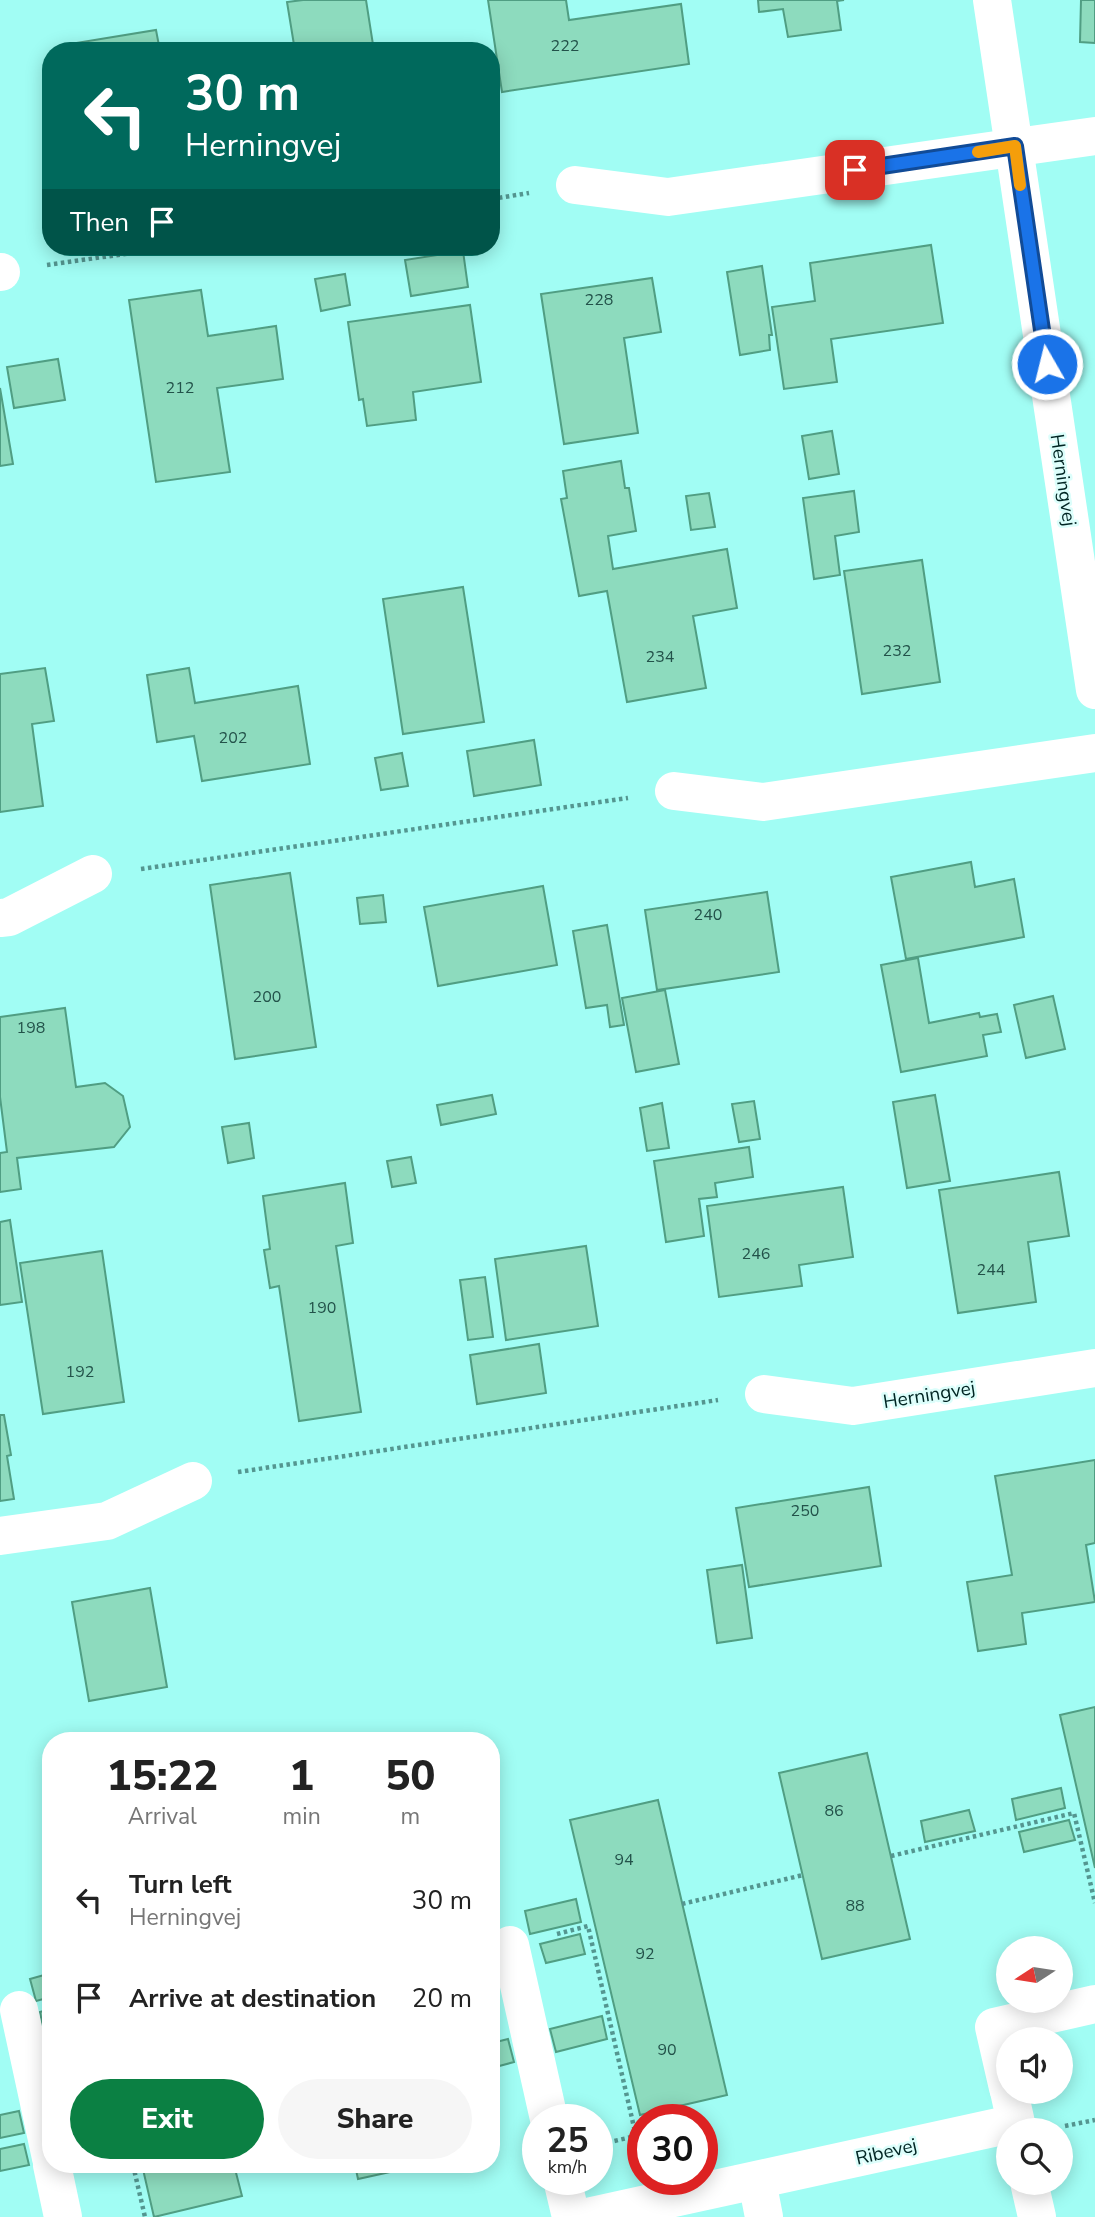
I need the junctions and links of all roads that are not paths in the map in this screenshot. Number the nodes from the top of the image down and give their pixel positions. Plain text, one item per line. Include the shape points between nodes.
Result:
1 (992, 0) edge
2 (1095, 136) edge
3 (1015, 146) junction
4 (575, 185) dead end
5 (1095, 690) edge
6 (1095, 753) edge
7 (674, 791) dead end
8 (93, 874) road end
9 (0, 918) edge
10 (1095, 1368) edge
11 (764, 1394) road end
12 (192, 1481) road end
13 (0, 1536) edge
14 (510, 1945) road end
15 (1095, 2004) edge
16 (19, 2010) dead end
17 (546, 2104) edge
18 (1012, 2108) edge
19 (42, 2116) edge
20 (54, 2173) edge
21 (566, 2195) edge
22 (1032, 2195) edge
23 (760, 2199) edge
24 (63, 2217) edge
25 (571, 2217) edge
26 (587, 2217) edge
27 (1037, 2217) edge

1 - 3 street, Herningvej
2 - 3 street
3 - 4 street via 668,197
3 - 5 street, Herningvej
6 - 7 street via 762,802
8 - 9 street
10 - 11 street, Herningvej via 853,1406
12 - 13 street via 107,1521
14 - 17 street
15 - 18 street, Ribevej via 994,2027
16 - 19 street
18 - 23 street, Ribevej
20 - 24 street
21 - 25 street
22 - 27 street
23 - 26 street, Ribevej

